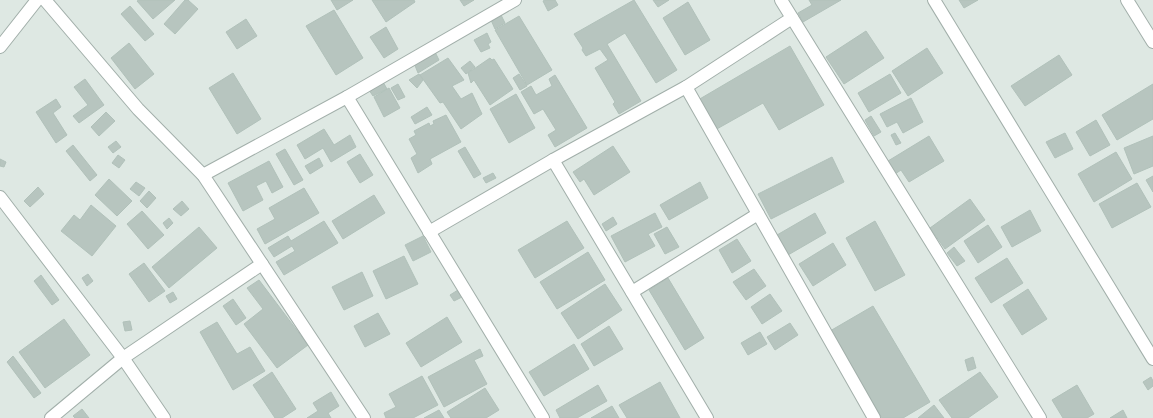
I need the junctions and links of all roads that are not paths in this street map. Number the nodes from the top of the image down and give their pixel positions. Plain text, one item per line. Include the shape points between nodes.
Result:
1 (36, 0) edge
2 (45, 0) edge
3 (515, 0) edge
4 (781, 0) edge
5 (934, 0) edge
6 (1127, 0) edge
7 (792, 18) junction
8 (1153, 42) edge
9 (0, 47) edge
10 (686, 87) junction
11 (347, 97) junction
12 (553, 160) junction
13 (203, 175) junction
14 (0, 197) edge
15 (758, 214) junction
16 (429, 232) junction
17 (262, 264) junction
18 (632, 292) junction
19 (123, 358) junction
20 (1153, 359) edge
21 (51, 418) edge
22 (164, 418) edge
23 (364, 418) edge
24 (543, 418) edge
25 (707, 418) edge
26 (874, 418) edge
27 (1040, 418) edge

1 - 9 street
2 - 13 street via 138,109
3 - 11 street
4 - 7 street
5 - 20 street
6 - 8 street
7 - 10 street
7 - 27 street
10 - 12 street
10 - 15 street
11 - 13 street
11 - 16 street
12 - 16 street
12 - 18 street
13 - 17 street
14 - 19 street
15 - 18 street
15 - 26 street
16 - 24 street
17 - 19 street
17 - 23 street
18 - 25 street
19 - 21 street
19 - 22 street

